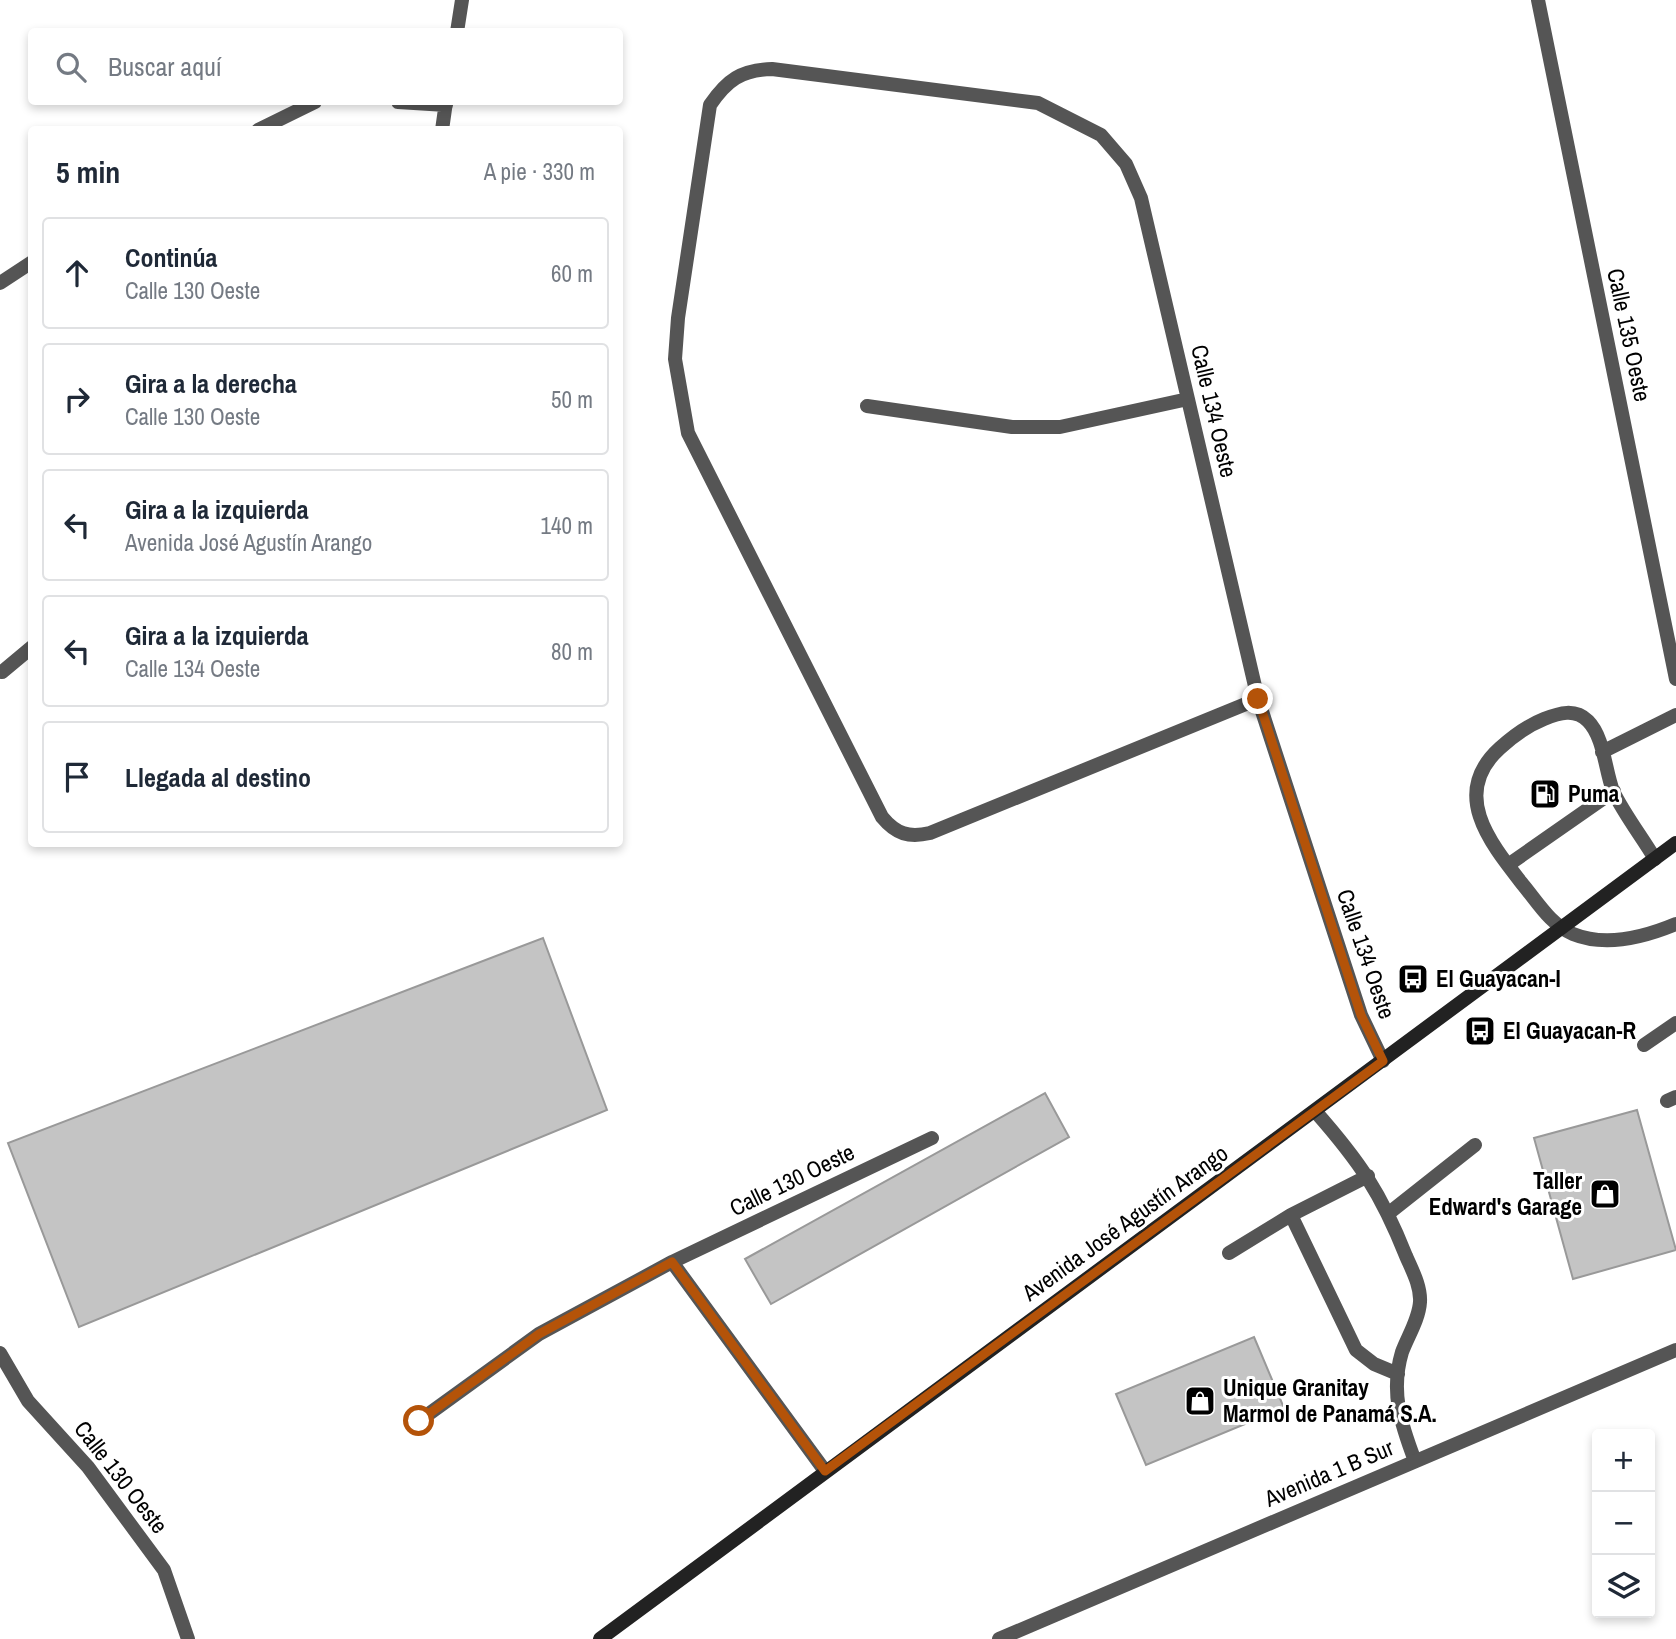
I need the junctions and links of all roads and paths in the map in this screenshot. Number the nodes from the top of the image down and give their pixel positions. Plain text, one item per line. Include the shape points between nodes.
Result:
1 (462, 0) edge
2 (1538, 0) edge
3 (458, 28) edge
4 (309, 105) edge
5 (446, 105) edge
6 (266, 126) edge
7 (443, 126) edge
8 (28, 265) edge
9 (0, 283) edge
10 (1188, 399) junction
11 (867, 406) dead end
12 (28, 650) edge
13 (2, 672) dead end
14 (1676, 679) edge
15 (1258, 699) junction
16 (1676, 715) edge
17 (1602, 752) junction
18 (1614, 791) junction
19 (1676, 843) edge
20 (1655, 859) junction
21 (1508, 865) junction
22 (1676, 924) edge
23 (1561, 928) junction
24 (1676, 1023) edge
25 (1644, 1045) dead end
26 (1383, 1061) junction
27 (1315, 1111) junction
28 (932, 1138) dead end
29 (1475, 1145) dead end
30 (1368, 1176) junction
31 (1389, 1213) junction
32 (1291, 1215) junction
33 (1229, 1253) dead end
34 (672, 1262) junction
35 (1676, 1350) edge
36 (0, 1353) edge
37 (1398, 1374) junction
38 (419, 1421) dead end
39 (1415, 1461) junction
40 (825, 1471) junction
41 (188, 1639) edge
42 (600, 1639) edge
43 (999, 1639) edge

1 - 3 street
2 - 14 street, Calle 135 Oeste
4 - 6 street
5 - 7 street
8 - 9 street
10 - 11 street via 1060,427 1012,427
10 - 15 street, Calle 134 Oeste
10 - 15 street, Calle 134 Oeste via 1141,198 1126,164 1101,135 1038,103 772,69 737,75 725,83 710,105 675,359 688,433 881,817 902,834 930,833
12 - 13 street
15 - 26 street, Calle 134 Oeste via 1361,1015
16 - 17 street
17 - 18 street
17 - 21 street via 1587,719 1561,712 1528,728 1486,761 1476,792 1476,810
18 - 20 street
18 - 21 street
19 - 20 main road, Avenida José Agustín Arango
20 - 23 main road, Avenida José Agustín Arango
21 - 23 street
22 - 23 street via 1623,939 1576,935
23 - 26 main road, Avenida José Agustín Arango
24 - 25 street
26 - 27 main road, Avenida José Agustín Arango
27 - 30 street
27 - 40 main road, Avenida José Agustín Arango
28 - 34 street, Calle 130 Oeste
29 - 31 street
30 - 31 street
30 - 32 street
31 - 37 street via 1420,1301
32 - 33 street
32 - 37 street via 1356,1350
34 - 38 street, Calle 130 Oeste via 539,1334
34 - 40 street
35 - 39 street, Avenida 1 B Sur
36 - 41 street, Calle 130 Oeste via 28,1401 88,1467 164,1570
37 - 39 street via 1399,1419
39 - 43 street, Avenida 1 B Sur
40 - 42 main road, Avenida José Agustín Arango

